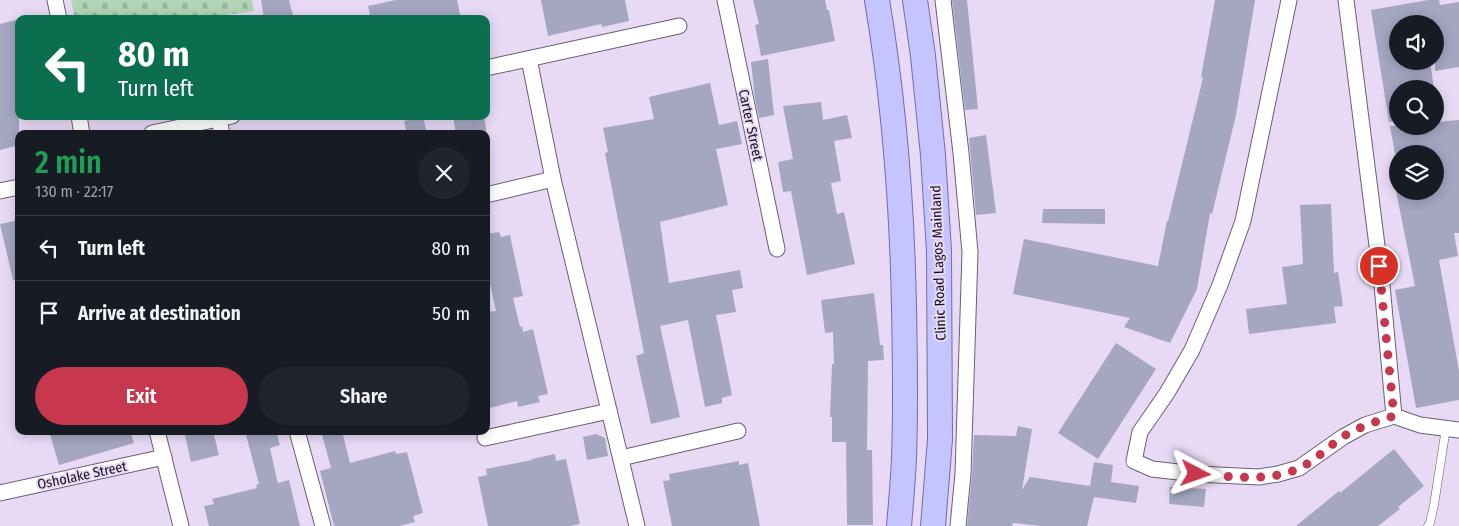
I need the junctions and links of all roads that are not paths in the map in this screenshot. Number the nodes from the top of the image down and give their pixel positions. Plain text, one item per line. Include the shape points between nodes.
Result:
1 (55, 0) edge
2 (725, 0) edge
3 (876, 0) edge
4 (915, 0) edge
5 (944, 0) edge
6 (1289, 0) edge
7 (1346, 0) edge
8 (58, 15) edge
9 (679, 26) dead end
10 (529, 59) junction
11 (490, 67) edge
12 (211, 120) edge
13 (166, 130) edge
14 (552, 179) junction
15 (15, 188) edge
16 (0, 191) edge
17 (490, 194) edge
18 (777, 249) dead end
19 (609, 410) junction
20 (1394, 416) junction
21 (1452, 429) edge
22 (738, 431) dead end
23 (158, 435) edge
24 (298, 435) edge
25 (485, 438) dead end
26 (164, 458) junction
27 (621, 458) junction
28 (0, 493) edge
29 (181, 526) edge
30 (323, 526) edge
31 (637, 526) edge
32 (899, 526) edge
33 (933, 526) edge
34 (958, 526) edge
35 (1428, 526) edge

1 - 8 street
2 - 18 street, Carter Street
3 - 32 main road via 898,173 903,258 904,459
4 - 33 main road, Clinic Road Lagos Mainland via 933,154 940,252 940,439
5 - 34 street via 970,252 963,474
6 - 20 street via 1243,221 1192,350 1140,432 1134,461 1152,469 1196,474 1259,477 1278,474 1299,468 1365,425
7 - 20 street via 1382,285
9 - 10 street
10 - 11 street
10 - 14 street
12 - 13 street
14 - 17 street
14 - 19 street
15 - 16 street
19 - 25 street
19 - 27 street
20 - 21 street via 1420,425
21 - 35 lane
22 - 27 street
23 - 26 street
24 - 30 street
26 - 28 street, Osholake Street
26 - 29 street
27 - 31 street

